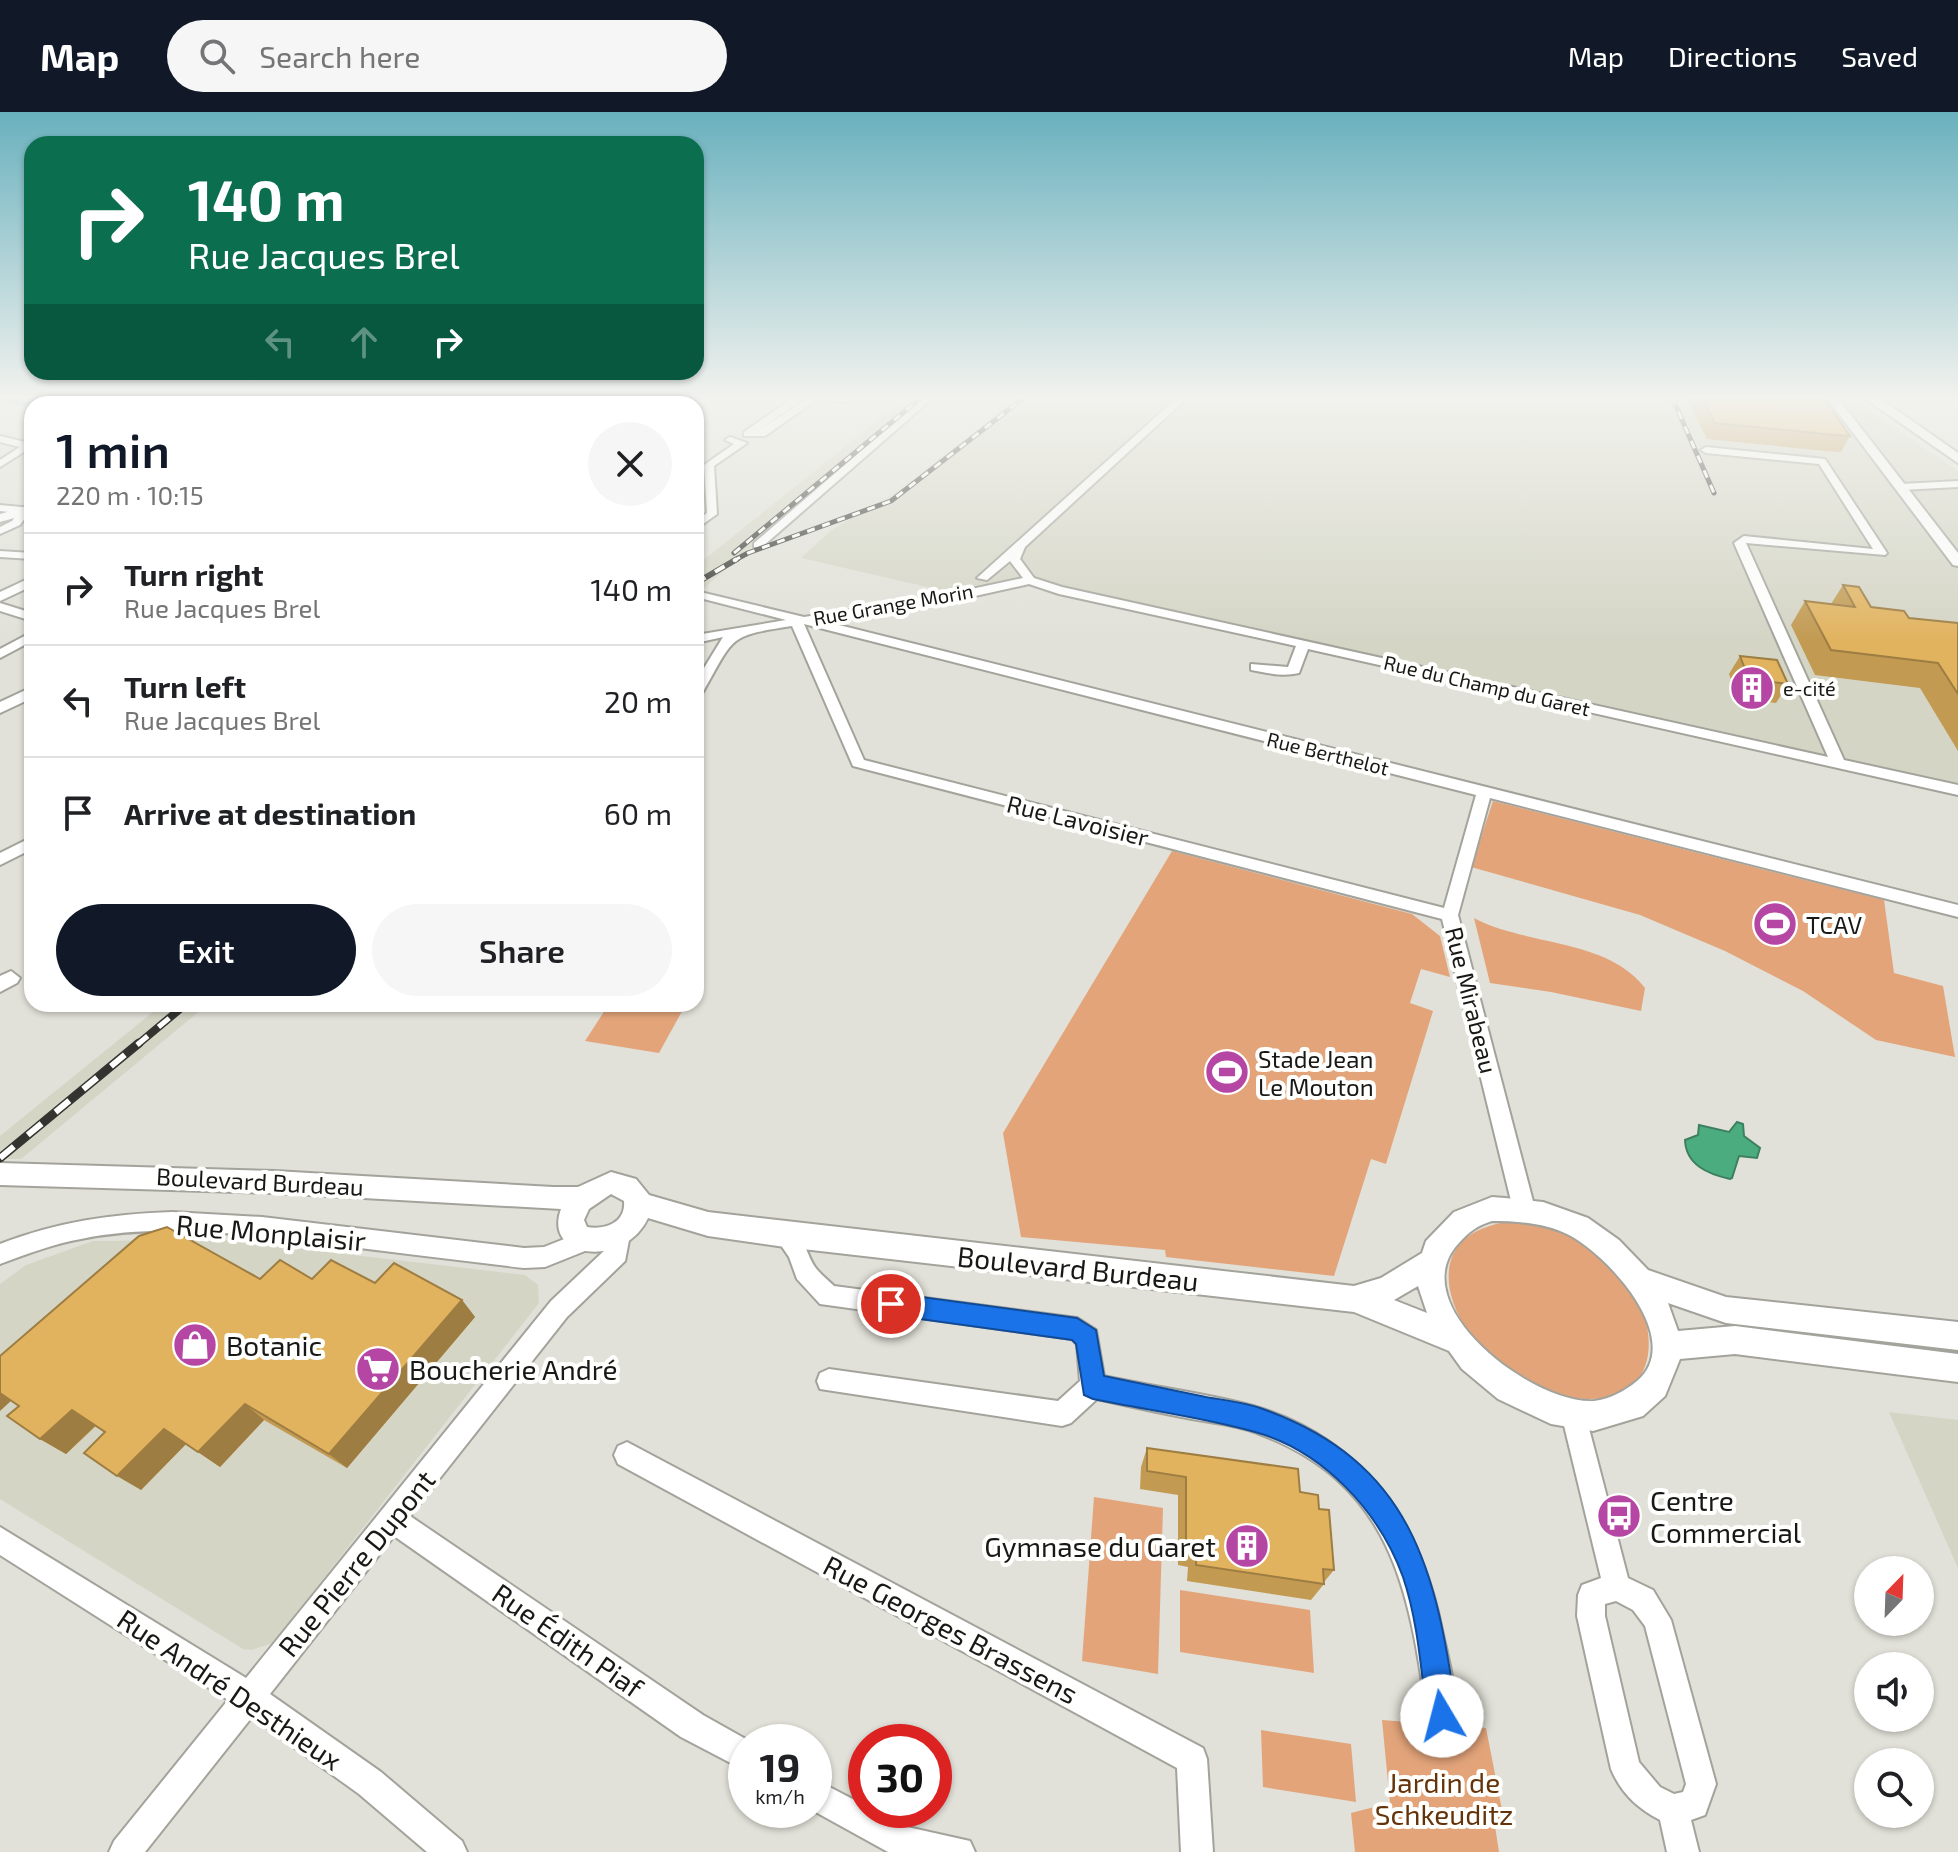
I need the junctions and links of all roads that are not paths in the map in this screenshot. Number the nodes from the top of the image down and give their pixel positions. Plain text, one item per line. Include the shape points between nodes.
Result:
1 (710, 478) edge
2 (836, 478) edge
3 (1095, 478) edge
4 (1833, 478) edge
5 (1900, 478) edge
6 (1958, 484) edge
7 (1907, 487) junction
8 (0, 508) edge
9 (24, 510) edge
10 (24, 512) edge
11 (24, 516) edge
12 (0, 518) edge
13 (704, 520) edge
14 (0, 531) edge
15 (758, 545) dead end
16 (1958, 545) edge
17 (1020, 546) junction
18 (0, 554) edge
19 (24, 556) edge
20 (1958, 562) edge
21 (1025, 576) junction
22 (987, 582) junction
23 (24, 585) edge
24 (704, 595) edge
25 (0, 597) edge
26 (0, 607) edge
27 (24, 614) edge
28 (796, 620) junction
29 (741, 630) junction
30 (704, 637) edge
31 (24, 640) edge
32 (1303, 644) junction
33 (0, 654) edge
34 (1256, 667) dead end
35 (704, 679) edge
36 (24, 696) edge
37 (0, 708) edge
38 (1838, 763) junction
39 (1958, 790) edge
40 (1484, 792) junction
41 (24, 846) edge
42 (0, 860) edge
43 (1958, 911) edge
44 (1450, 915) junction
45 (8, 1174) edge
46 (1524, 1209) junction
47 (600, 1222) junction
48 (785, 1235) junction
49 (0, 1254) edge
50 (1433, 1261) junction
51 (1642, 1281) junction
52 (1354, 1299) junction
53 (1958, 1336) edge
54 (1455, 1340) junction
55 (1666, 1346) junction
56 (1958, 1368) edge
57 (829, 1381) dead end
58 (1093, 1386) junction
59 (1573, 1413) junction
60 (627, 1455) dead end
61 (392, 1519) junction
62 (0, 1540) edge
63 (1617, 1587) junction
64 (248, 1696) junction
65 (1442, 1716) dead end
66 (728, 1746) edge
67 (832, 1804) edge
68 (1673, 1810) junction
69 (125, 1852) edge
70 (451, 1852) edge
71 (959, 1852) edge
72 (1197, 1852) edge
73 (1683, 1852) edge

1 - 13 street via 712,514
2 - 15 street
3 - 17 street, Rue Grange Morin
4 - 38 street via 1881,553 1744,539 1740,543
5 - 7 main road
6 - 7 street
7 - 16 main road
7 - 20 main road
8 - 9 street
10 - 12 main road
11 - 14 street
17 - 21 street via 1014,559
17 - 22 street, Rue Grange Morin
18 - 19 street
21 - 22 street, Rue Grange Morin
21 - 32 street, Rue du Champ du Garet via 1059,590
22 - 28 street, Rue Grange Morin via 939,600
23 - 25 street
24 - 28 street, Rue Berthelot
26 - 27 street
28 - 29 street, Rue Grange Morin
28 - 40 street, Rue Berthelot
28 - 44 street, Rue Lavoisier via 858,763
29 - 30 street, Rue Grange Morin
29 - 35 street via 727,640
31 - 33 street
32 - 34 street via 1294,670
32 - 38 street, Rue du Champ du Garet
36 - 37 main road
38 - 39 street, Rue du Champ du Garet
40 - 43 street, Rue Berthelot
40 - 44 street, Rue Mirabeau
41 - 42 street
44 - 46 street, Rue Mirabeau
45 - 47 main road, Boulevard Burdeau via 412,1189 519,1199
46 - 50 main road via 1492,1209 1465,1219 1444,1236
46 - 51 main road via 1589,1232
47 - 48 main road, Boulevard Burdeau via 708,1224
47 - 49 street, Rue Monplaisir via 545,1257 248,1225 170,1222 83,1229
47 - 61 street, Rue Pierre Dupont via 599,1263 592,1279 559,1309
48 - 52 main road, Boulevard Burdeau
48 - 58 street via 805,1272 828,1296 1077,1329 1088,1338
50 - 52 main road, Boulevard Burdeau via 1388,1289
50 - 54 main road via 1440,1313
51 - 53 main road via 1726,1310
51 - 55 main road via 1663,1324
52 - 54 main road, Boulevard Burdeau
54 - 59 main road via 1507,1389
55 - 56 main road via 1735,1340
55 - 59 main road via 1662,1371 1650,1391 1630,1406 1604,1414
57 - 58 street via 1062,1414
58 - 65 street via 1257,1420 1315,1445 1356,1478 1395,1528 1417,1577 1430,1626
59 - 63 street
60 - 72 street, Rue Georges Brassens via 1192,1759
61 - 64 street, Rue Pierre Dupont
61 - 66 street, Rue Édith Piaf
62 - 64 street, Rue André Desthieux
63 - 68 street via 1643,1600 1657,1620 1701,1784 1694,1804
63 - 68 street via 1592,1595 1591,1616 1626,1769 1649,1798
64 - 69 street, Rue Pierre Dupont
64 - 70 street, Rue André Desthieux via 370,1783
67 - 71 street via 899,1841
68 - 73 street

